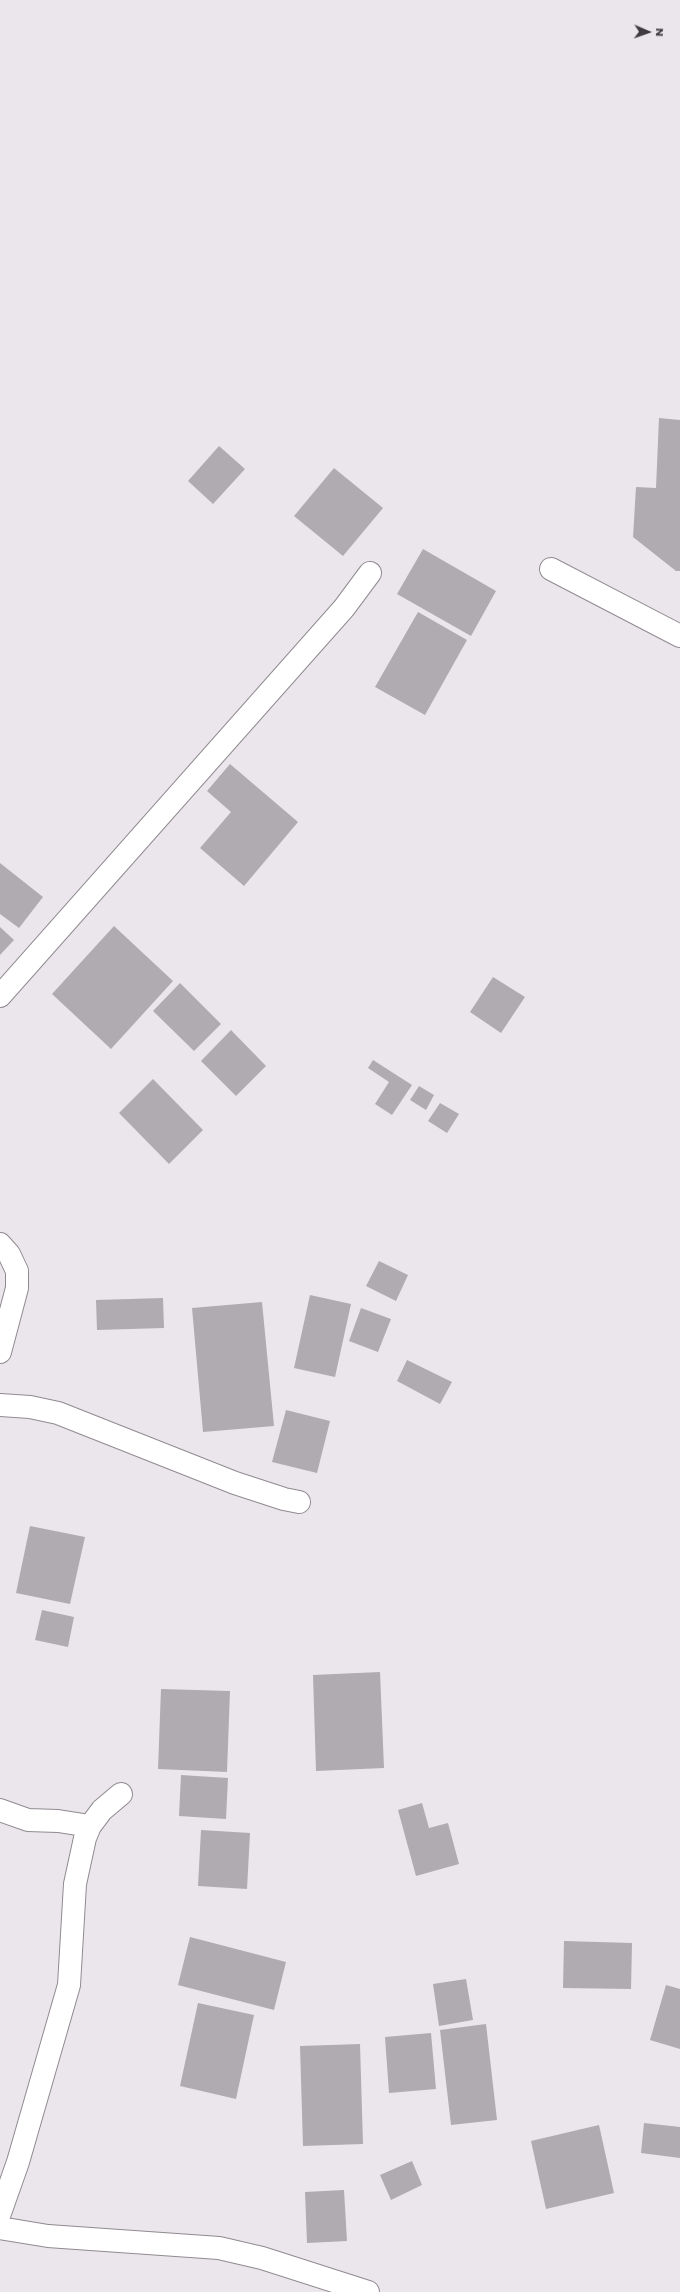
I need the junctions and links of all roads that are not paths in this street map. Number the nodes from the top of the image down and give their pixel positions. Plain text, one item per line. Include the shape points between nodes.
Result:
1 (551, 569) dead end
2 (370, 573) dead end
3 (680, 636) edge
4 (0, 996) edge
5 (0, 1244) edge
6 (0, 1352) edge
7 (0, 1405) edge
8 (299, 1502) dead end
9 (121, 1794) dead end
10 (0, 1810) edge
11 (90, 1826) junction
12 (0, 2213) edge
13 (0, 2228) edge
14 (368, 2292) edge

1 - 3 street
2 - 4 street via 344,608
5 - 6 street via 9,1254 17,1271 17,1288
7 - 8 street via 58,1412 235,1483
9 - 11 street via 102,1810
10 - 11 street via 28,1820
11 - 12 street via 75,1884 69,1985 18,2162
13 - 14 street via 48,2236 219,2248 262,2258

